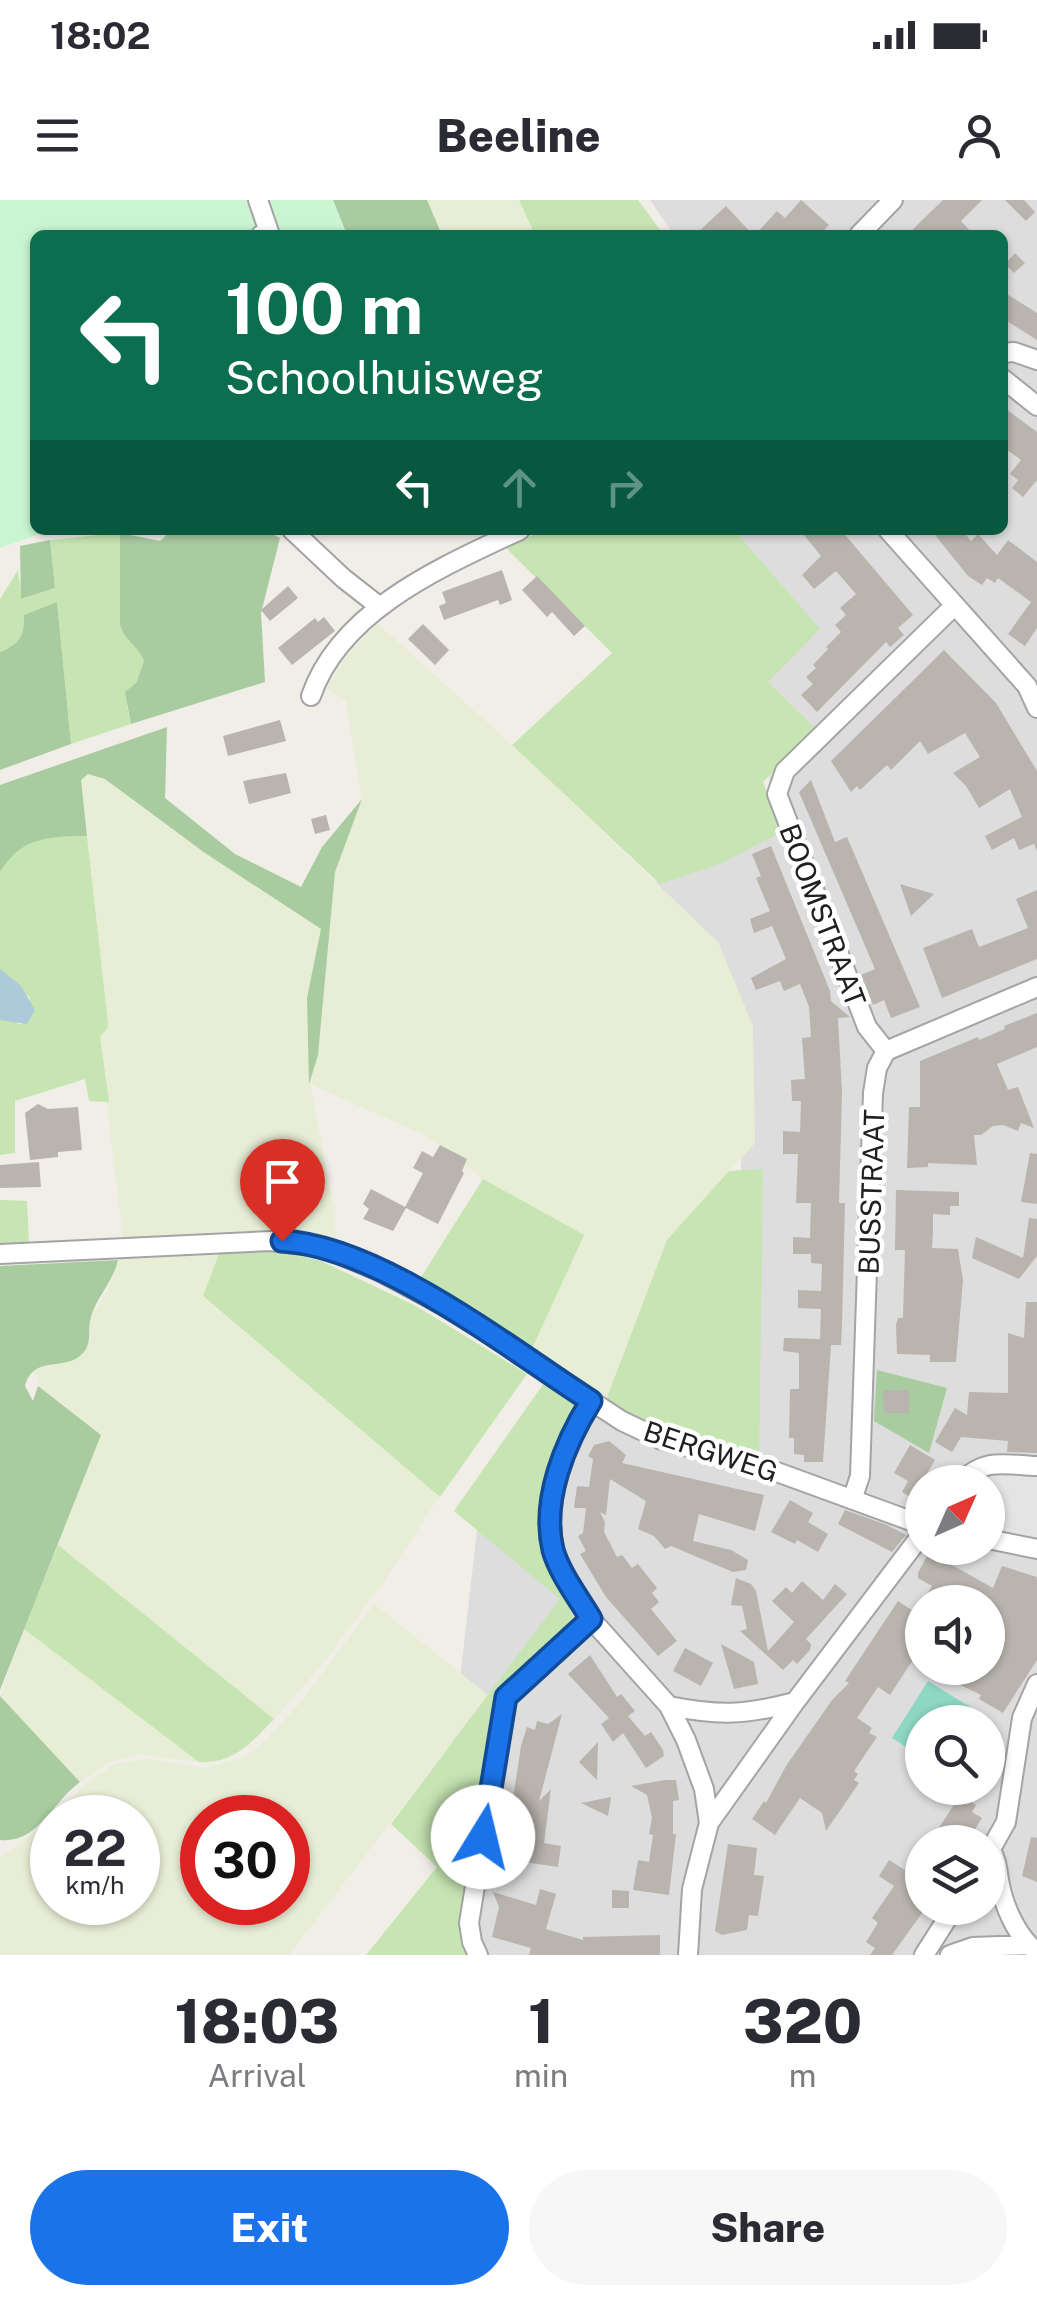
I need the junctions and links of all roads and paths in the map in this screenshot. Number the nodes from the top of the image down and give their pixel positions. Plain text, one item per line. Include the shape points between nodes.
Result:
1 (258, 200) edge
2 (893, 200) edge
3 (268, 230) edge
4 (864, 230) edge
5 (1008, 352) edge
6 (1037, 360) edge
7 (1008, 383) edge
8 (1037, 406) edge
9 (297, 535) edge
10 (510, 535) edge
11 (892, 535) edge
12 (955, 605) junction
13 (380, 607) junction
14 (1032, 684) edge
15 (312, 692) dead end
16 (1037, 708) edge
17 (1037, 987) edge
18 (886, 1051) junction
19 (0, 1254) edge
20 (591, 1401) junction
21 (990, 1465) edge
22 (1037, 1466) edge
23 (852, 1497) junction
24 (905, 1518) edge
25 (1005, 1542) edge
26 (1037, 1549) edge
27 (905, 1556) edge
28 (591, 1619) junction
29 (1037, 1684) edge
30 (795, 1702) junction
31 (669, 1706) junction
32 (709, 1824) junction
33 (1004, 1825) edge
34 (1005, 1901) edge
35 (943, 1925) edge
36 (1032, 1949) edge
37 (478, 1955) edge
38 (688, 1955) edge
39 (924, 1955) edge
40 (950, 1955) edge

1 - 3 street
2 - 4 street
5 - 6 street
7 - 8 street
9 - 13 street
10 - 13 street via 416,580
11 - 12 street
12 - 14 street
12 - 18 street, BOOMSTRAAT via 785,771 777,794 867,1027
13 - 15 street via 330,660
14 - 16 street
17 - 18 street
18 - 23 street, BUSSTRAAT via 873,1093 866,1370 860,1476
19 - 20 street, BERGWEG via 270,1241 321,1247 452,1310
20 - 23 street, BERGWEG via 662,1440
20 - 28 street via 558,1472 550,1518 554,1550
21 - 22 street
23 - 24 street, BERGWEG
25 - 26 street
27 - 30 street
28 - 31 street
28 - 37 street via 506,1697 470,1923
29 - 33 street via 1022,1718
30 - 31 street via 750,1714
30 - 32 street
31 - 32 street via 704,1789
32 - 38 street via 692,1889
34 - 36 street
35 - 39 street
36 - 40 street via 972,1948

